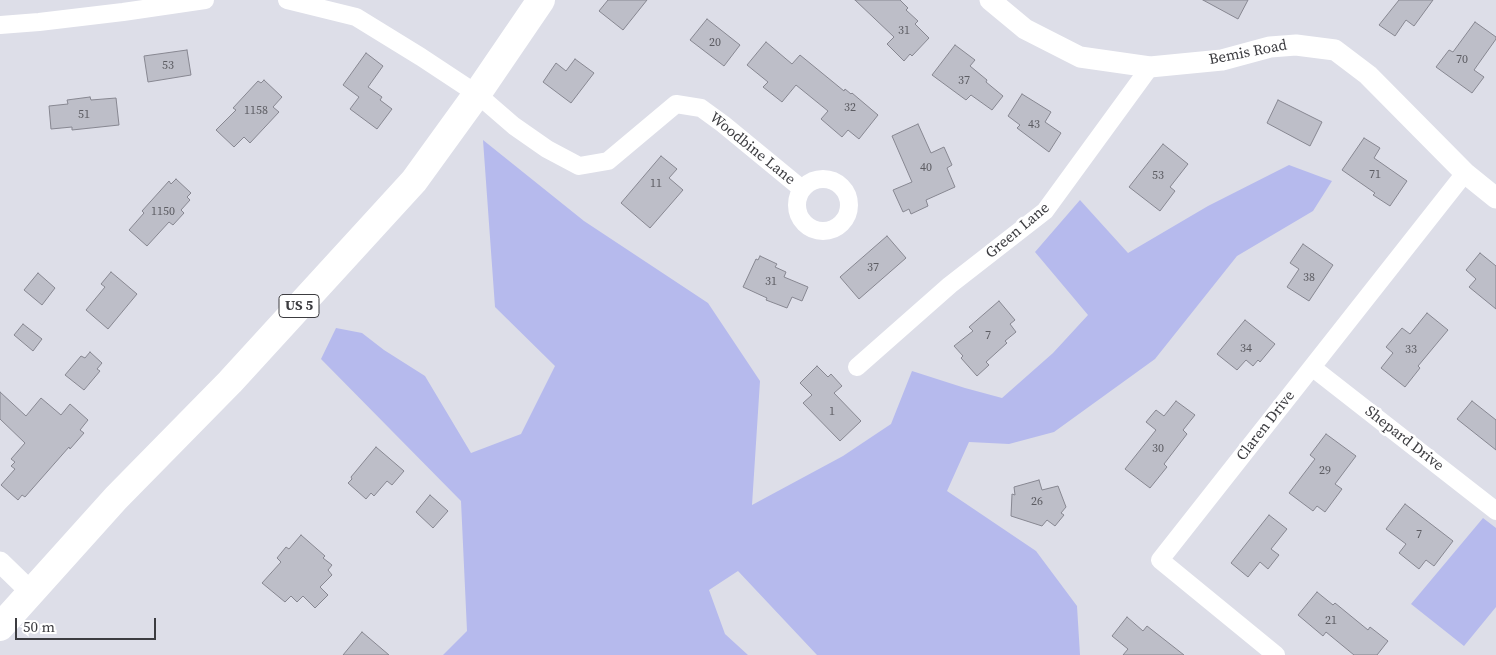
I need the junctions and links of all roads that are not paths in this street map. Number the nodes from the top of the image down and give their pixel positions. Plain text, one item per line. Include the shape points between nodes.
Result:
1 (205, 0) edge
2 (287, 0) edge
3 (541, 0) edge
4 (990, 0) edge
5 (0, 24) edge
6 (1150, 67) junction
7 (476, 94) junction
8 (1465, 174) junction
9 (802, 189) dead end
10 (1496, 198) edge
11 (857, 367) dead end
12 (1313, 368) junction
13 (1496, 510) edge
14 (0, 562) edge
15 (32, 593) junction
16 (0, 627) edge
17 (1276, 655) edge

1 - 5 street via 58,20
2 - 7 street, Woodbine Lane via 356,17
3 - 7 main road, US 5
4 - 6 street, Bemis Road via 1025,29 1080,58
6 - 8 street, Bemis Road via 1222,60 1270,47 1296,45 1335,50 1368,74
6 - 11 street, Green Lane via 1045,211 950,285
7 - 9 street, Woodbine Lane via 514,126 579,166 608,161 676,104 701,108
7 - 15 main road, US 5 via 414,181 230,382 116,498
8 - 10 street, Bemis Road
8 - 12 street, Claren Drive
12 - 13 street, Shepard Drive
12 - 17 street, Claren Drive via 1160,560
14 - 15 street
15 - 16 main road, US 5

